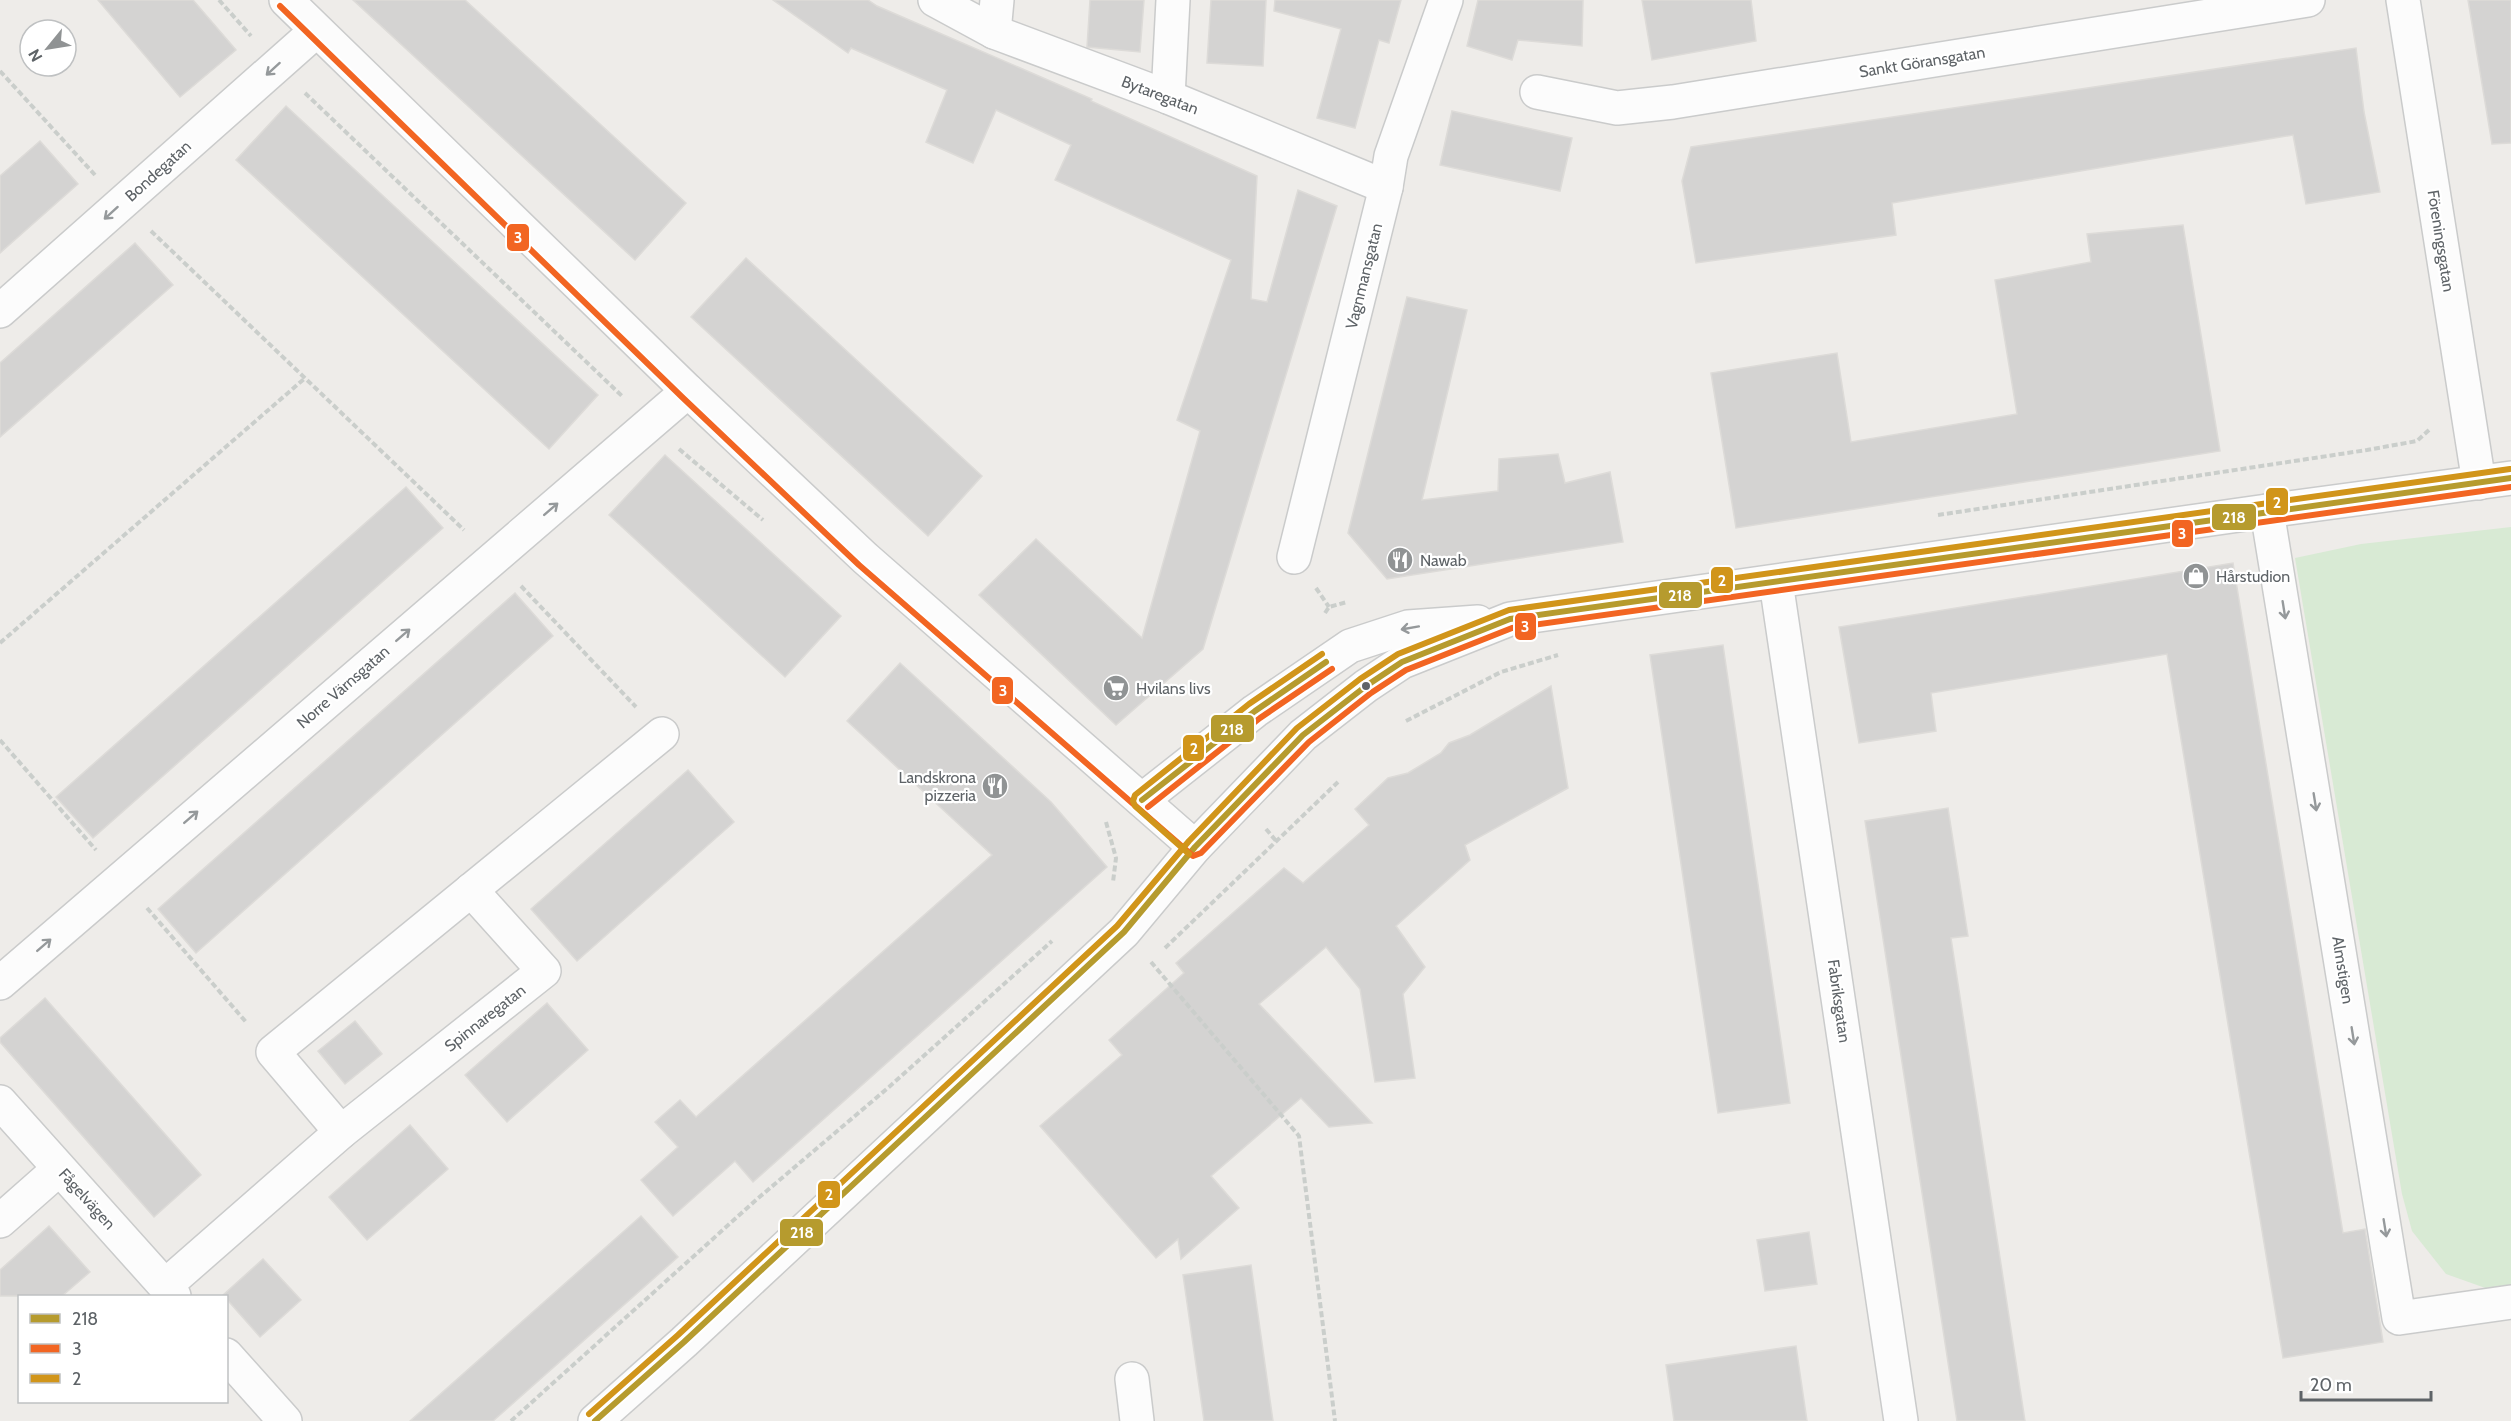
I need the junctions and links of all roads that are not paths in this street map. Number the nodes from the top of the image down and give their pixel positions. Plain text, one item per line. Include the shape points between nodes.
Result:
1 (286, 0) edge
2 (935, 0) edge
3 (997, 0) edge
4 (1173, 0) edge
5 (1446, 0) edge
6 (2308, 0) edge
7 (2403, 0) edge
8 (316, 31) junction
9 (994, 32) junction
10 (1537, 92) dead end
11 (1168, 97) junction
12 (1386, 187) junction
13 (0, 311) edge
14 (688, 392) junction
15 (2511, 478) edge
16 (2479, 483) junction
17 (2266, 511) junction
18 (1294, 557) dead end
19 (1776, 582) junction
20 (1510, 619) junction
21 (662, 734) road end
22 (1142, 800) junction
23 (1196, 847) junction
24 (471, 890) junction
25 (0, 983) edge
26 (0, 1102) edge
27 (341, 1132) junction
28 (59, 1169) junction
29 (0, 1221) edge
30 (169, 1291) edge
31 (2511, 1302) edge
32 (228, 1357) edge
33 (1132, 1379) dead end
34 (285, 1421) edge
35 (595, 1421) edge
36 (1137, 1421) edge
37 (1901, 1421) edge

1 - 8 street
2 - 9 street, Bytaregatan
3 - 9 street
4 - 11 street
5 - 12 street, Vagnmansgatan via 1391,156
6 - 10 street, Sankt Göransgatan via 1673,102 1617,108
7 - 16 street, Föreningsgatan
8 -> 13 street, Bondegatan
8 - 14 street
9 - 11 street, Bytaregatan
11 - 12 street, Bytaregatan
12 - 18 street, Vagnmansgatan
14 - 22 street via 865,558
25 -> 14 street, Norre Värnsgatan
15 - 16 street
16 - 17 street
17 - 19 street
17 -> 31 street, Almstigen via 2399,1318
19 - 20 street
19 - 37 street, Fabriksgatan
20 -> 22 street via 1407,627 1350,646 1255,711
20 - 23 street via 1402,662 1366,686 1303,735
21 - 24 street
22 - 23 street
23 - 35 street via 1124,932
24 - 27 street via 273,1052
24 - 27 street, Spinnaregatan via 543,971
26 - 28 street, Fågelvägen
27 - 30 street, Spinnaregatan
28 - 29 street
28 - 30 street, Fågelvägen
32 - 34 street
33 - 36 street

